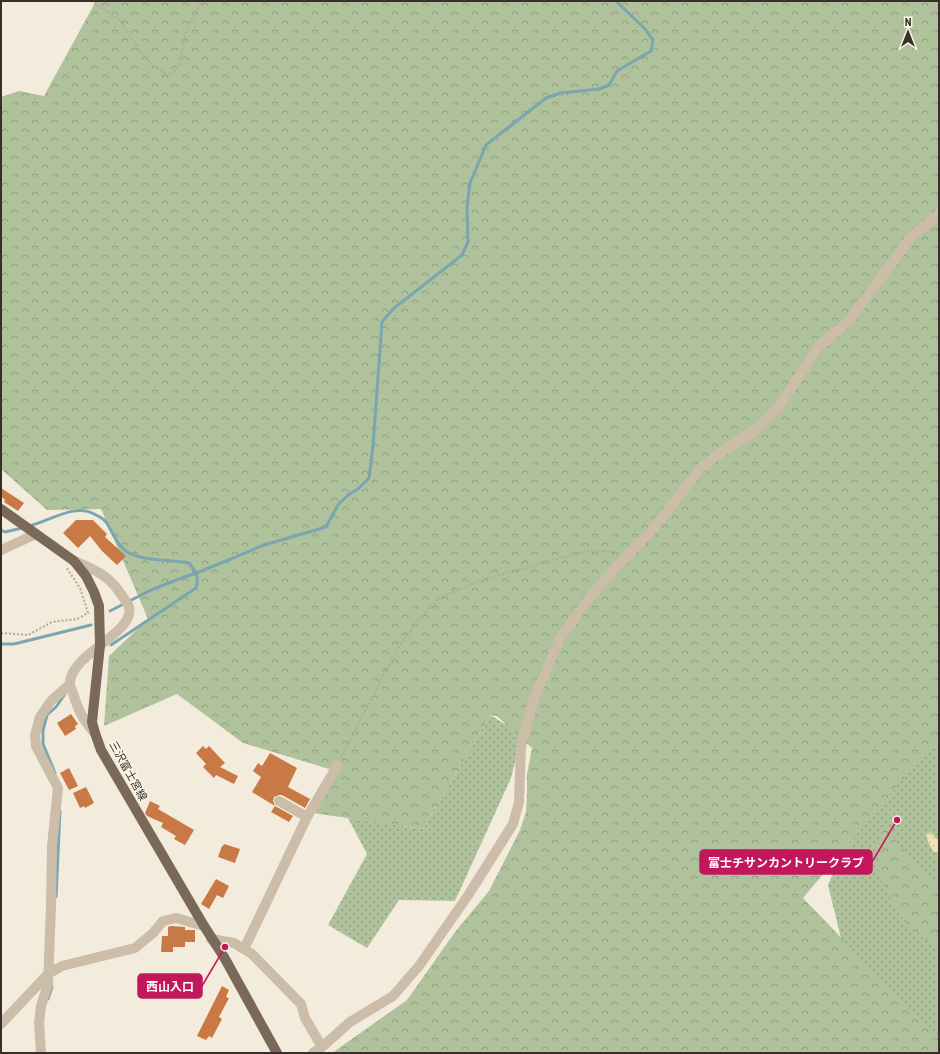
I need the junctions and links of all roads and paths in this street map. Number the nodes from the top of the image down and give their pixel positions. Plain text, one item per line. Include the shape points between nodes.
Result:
1 (91, 1) edge
2 (202, 1) edge
3 (939, 213) edge
4 (1, 509) edge
5 (34, 533) junction
6 (1, 550) edge
7 (629, 553) junction
8 (64, 554) junction
9 (74, 561) junction
10 (1, 633) edge
11 (100, 645) junction
12 (70, 684) junction
13 (95, 733) junction
14 (337, 766) joint
15 (279, 801) dead end
16 (307, 817) junction
17 (204, 926) junction
18 (211, 939) junction
19 (244, 949) junction
20 (48, 974) junction
21 (1, 1024) edge
22 (318, 1050) edge
23 (41, 1053) edge
24 (277, 1053) edge

1 - 2 path via 120,20 150,64 164,74 173,74 179,64 187,28
3 - 7 street via 910,238 850,320 818,346 778,408 758,428 699,470 655,527
4 - 5 main road, 三沢富士宮線
5 - 6 street
5 - 8 main road, 三沢富士宮線
7 - 14 path via 588,551 479,581 439,598 397,649
7 - 22 street via 591,596 560,638 533,701 521,747 519,802 513,824 419,966 393,996 350,1022
8 - 9 main road, 三沢富士宮線
8 - 10 path via 66,569 80,588 88,613 77,619 52,622 28,635
9 - 11 main road, 三沢富士宮線 via 86,576 99,606
9 - 11 street via 97,570 108,578 129,607 128,619
11 - 12 street via 78,665 72,674
11 - 13 main road, 三沢富士宮線 via 92,722
12 - 13 street via 84,721
12 - 20 street via 51,701 40,717 35,735 36,746 58,788 52,846
13 - 17 main road, 三沢富士宮線 via 101,750
14 - 16 street
15 - 16 street
16 - 19 street
17 - 18 main road, 三沢富士宮線
17 - 20 street via 176,918 163,921 135,948 62,966
18 - 19 street via 234,943
18 - 24 main road, 三沢富士宮線 via 224,957
19 - 22 street via 301,1004
20 - 21 street
20 - 23 street via 39,1023

